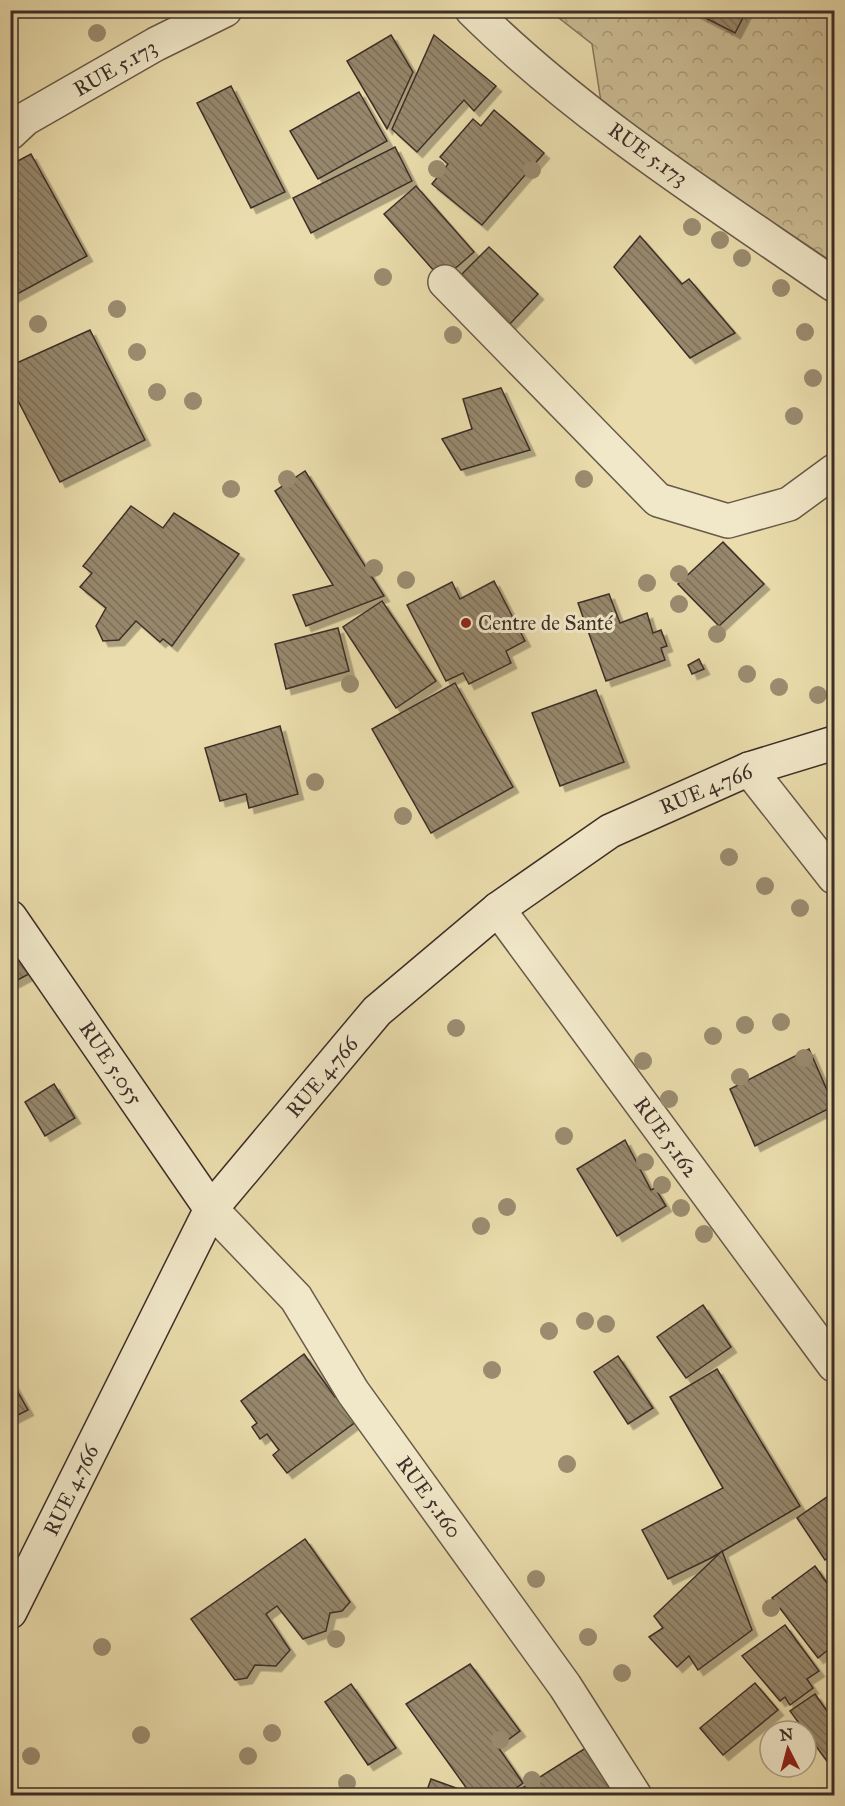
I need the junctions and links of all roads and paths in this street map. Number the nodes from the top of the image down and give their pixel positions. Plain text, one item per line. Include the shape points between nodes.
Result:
1 (225, 10) edge
2 (472, 10) edge
3 (15, 118) edge
4 (445, 282) dead end
5 (834, 285) edge
6 (834, 471) edge
7 (834, 743) edge
8 (749, 769) junction
9 (834, 877) edge
10 (498, 909) junction
11 (10, 917) edge
12 (211, 1209) junction
13 (834, 1365) edge
14 (10, 1612) edge
15 (635, 1796) edge

1 - 3 street, RUE 5.173
2 - 5 street, RUE 5.173 via 520,57 615,131
4 - 6 street via 658,500 728,521 789,504
7 - 8 street, RUE 4.766
8 - 9 street
8 - 10 street, RUE 4.766 via 610,831
10 - 12 street, RUE 4.766 via 376,1011
10 - 13 street, RUE 5.162
11 - 12 street, RUE 5.055
12 - 14 street, RUE 4.766
12 - 15 street, RUE 5.160 via 296,1298 353,1392 565,1686

